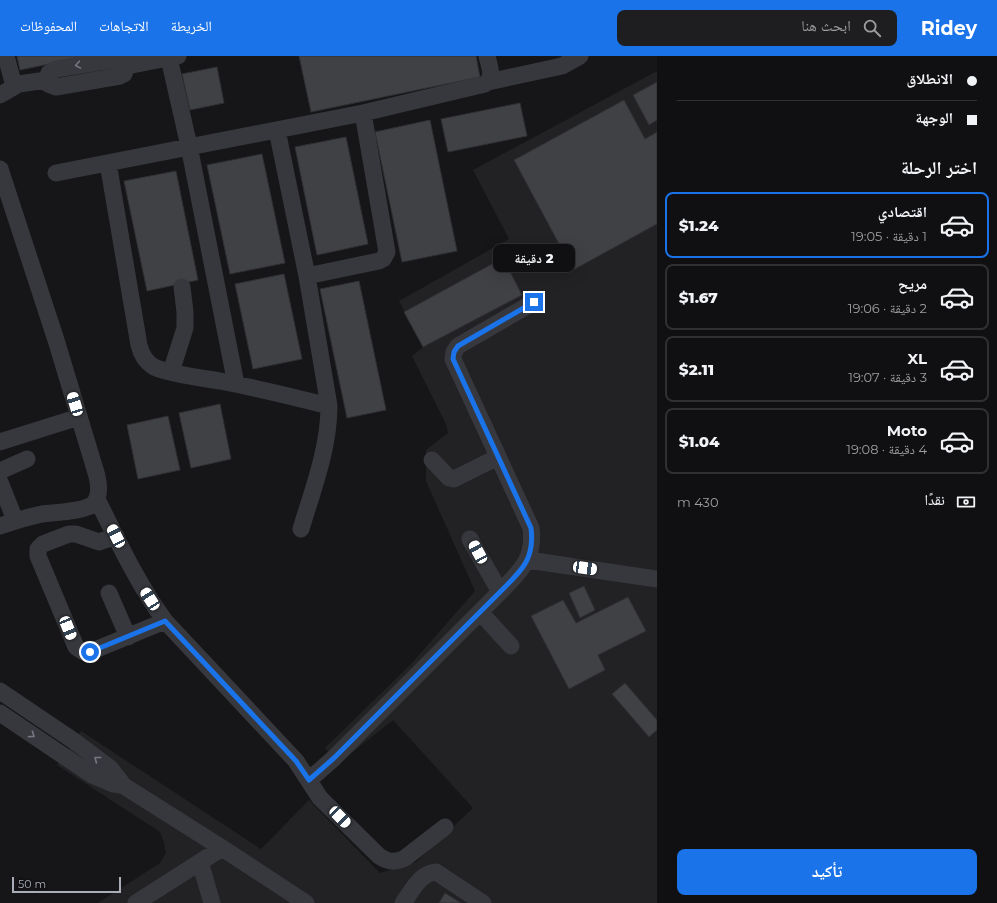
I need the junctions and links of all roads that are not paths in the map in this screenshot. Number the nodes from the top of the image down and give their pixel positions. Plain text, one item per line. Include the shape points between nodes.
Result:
1 (6, 56) edge
2 (487, 56) edge
3 (580, 56) edge
4 (174, 57) edge
5 (488, 82) junction
6 (7, 90) edge
7 (363, 113) junction
8 (277, 130) junction
9 (189, 146) junction
10 (108, 163) junction
11 (0, 169) edge
12 (56, 172) dead end
13 (307, 276) junction
14 (182, 287) dead end
15 (534, 302) dead end
16 (171, 372) junction
17 (236, 384) junction
18 (330, 406) junction
19 (79, 417) junction
20 (0, 442) edge
21 (498, 457) junction
22 (27, 459) dead end
23 (432, 460) dead end
24 (0, 482) edge
25 (97, 499) junction
26 (8, 523) edge
27 (301, 529) dead end
28 (116, 536) junction
29 (470, 539) dead end
30 (528, 560) junction
31 (657, 579) edge
32 (500, 592) junction
33 (109, 593) dead end
34 (480, 612) junction
35 (165, 621) junction
36 (128, 637) junction
37 (511, 646) dead end
38 (0, 691) edge
39 (0, 713) edge
40 (309, 780) junction
41 (124, 786) junction
42 (445, 827) dead end
43 (222, 848) junction
44 (200, 862) junction
45 (146, 900) edge
46 (212, 903) edge
47 (306, 903) edge
48 (403, 903) edge
49 (483, 903) edge

1 - 6 lane
2 - 5 lane via 491,75
3 - 5 lane via 562,66
4 - 6 lane via 128,66 120,76 56,87 48,84 46,80 24,82
4 - 9 lane
5 - 7 lane
7 - 8 lane
7 - 13 lane via 387,252 379,261
8 - 9 lane
8 - 13 lane
9 - 10 lane
9 - 17 lane
10 - 12 lane
10 - 16 lane via 141,351 148,363
11 - 19 lane
13 - 18 lane
14 - 16 lane via 184,328
15 - 21 lane via 464,342 454,352 455,366
16 - 17 lane
17 - 18 lane
18 - 27 lane via 327,437
19 - 20 lane
19 - 25 lane via 99,483
21 - 23 lane via 454,479 449,478
21 - 30 lane via 531,528 531,550
22 - 24 lane via 4,468
24 - 26 lane
25 - 26 lane via 92,505 82,508 42,514
25 - 28 lane
28 - 35 lane via 145,592
28 - 36 lane via 99,542 69,534 40,546 37,552 76,647 84,652 90,652
29 - 32 lane
30 - 31 lane
30 - 32 lane via 522,570
32 - 34 lane
33 - 36 lane
34 - 37 lane
34 - 40 lane
35 - 36 lane
35 - 40 lane via 296,761
41 -> 38 lane via 110,768
39 -> 41 lane via 92,775
40 - 42 lane via 320,798 385,860 392,862 405,858
41 - 43 lane
43 - 44 lane
43 - 47 lane
44 - 45 lane
44 - 46 lane
48 - 49 lane via 424,875 436,872

